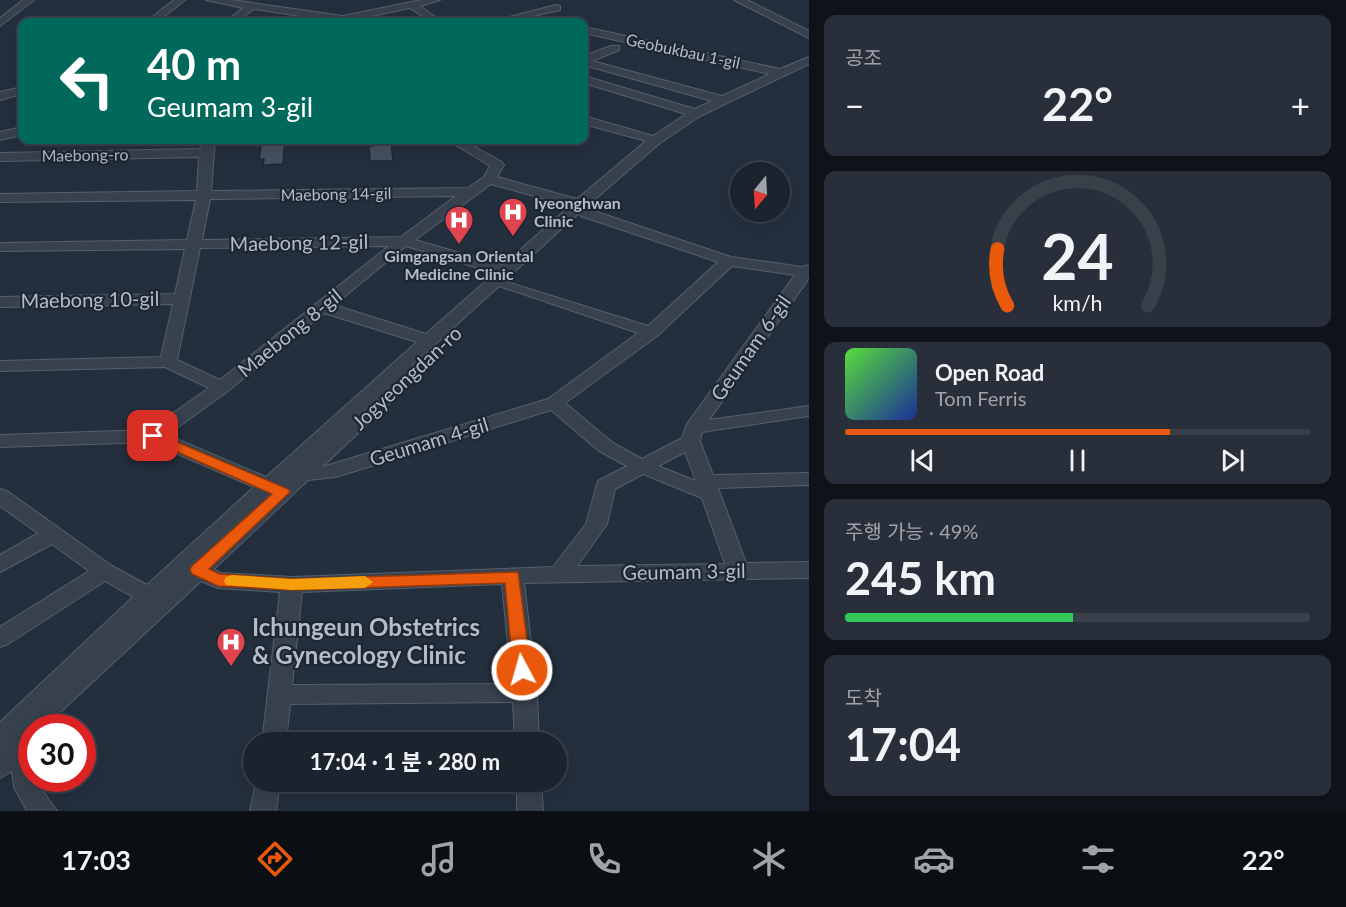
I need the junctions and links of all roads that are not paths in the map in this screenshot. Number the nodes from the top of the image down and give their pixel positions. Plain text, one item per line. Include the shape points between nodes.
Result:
1 (29, 0) edge
2 (180, 0) edge
3 (211, 0) edge
4 (435, 0) edge
5 (739, 0) edge
6 (412, 5) junction
7 (251, 7) junction
8 (556, 8) dead end
9 (521, 16) junction
10 (156, 18) edge
11 (236, 18) edge
12 (334, 18) edge
13 (346, 18) edge
14 (431, 18) edge
15 (512, 18) edge
16 (531, 18) edge
17 (0, 22) edge
18 (588, 31) edge
19 (809, 34) edge
20 (615, 48) dead end
21 (588, 59) edge
22 (809, 60) edge
23 (588, 62) edge
24 (809, 67) edge
25 (782, 72) junction
26 (588, 80) edge
27 (18, 92) edge
28 (0, 96) edge
29 (721, 100) junction
30 (696, 113) junction
31 (588, 121) edge
32 (18, 132) edge
33 (0, 136) edge
34 (655, 140) junction
35 (462, 144) edge
36 (207, 146) edge
37 (0, 157) edge
38 (489, 179) junction
39 (468, 192) junction
40 (204, 195) junction
41 (0, 198) edge
42 (583, 209) junction
43 (404, 241) junction
44 (193, 245) junction
45 (0, 247) edge
46 (729, 261) junction
47 (808, 272) edge
48 (506, 278) junction
49 (181, 299) junction
50 (0, 302) edge
51 (322, 307) junction
52 (651, 332) junction
53 (431, 340) junction
54 (168, 362) junction
55 (0, 366) edge
56 (222, 387) junction
57 (554, 403) junction
58 (802, 412) edge
59 (692, 434) junction
60 (153, 436) junction
61 (0, 441) edge
62 (641, 466) junction
63 (303, 474) junction
64 (809, 479) edge
65 (708, 488) junction
66 (276, 489) junction
67 (3, 503) edge
68 (51, 535) junction
69 (0, 565) edge
70 (198, 570) junction
71 (809, 570) edge
72 (104, 572) junction
73 (738, 572) junction
74 (559, 574) junction
75 (512, 576) junction
76 (292, 585) junction
77 (150, 596) junction
78 (0, 638) edge
79 (525, 693) junction
80 (281, 695) junction
81 (35, 714) edge
82 (41, 714) edge
83 (18, 731) edge
84 (275, 732) edge
85 (527, 732) edge
86 (0, 767) edge
87 (29, 792) edge
88 (266, 792) edge
89 (530, 792) edge
90 (44, 811) edge
91 (263, 811) edge
92 (531, 811) edge

1 - 17 street
2 - 10 street
3 - 7 street
4 - 6 street
5 - 19 street
6 - 13 street
6 - 14 street
7 - 11 street
7 - 12 street
8 - 9 street
9 - 15 street
9 - 16 street
18 - 25 street, Geobukbau 1-gil
20 - 21 street
22 - 25 street, Jogyeongdan-ro
23 - 29 street
24 - 42 street, Jogyeongdan-ro via 690,126
25 - 29 street, Jogyeongdan-ro
26 - 30 street
27 - 28 street
29 - 30 street, Jogyeongdan-ro
30 - 34 street, Jogyeongdan-ro
31 - 34 street
32 - 33 street
34 - 42 street, Jogyeongdan-ro
35 - 38 street via 497,165
36 - 37 street, Maebong-ro
36 - 40 street
38 - 39 street
38 - 42 street
39 - 40 street, Maebong 14-gil
39 - 43 street
40 - 41 street, Maebong 14-gil
40 - 44 street
42 - 46 street
42 - 48 street, Jogyeongdan-ro
43 - 44 street, Maebong 12-gil
43 - 48 street, Maebong 12-gil
43 - 51 street, Maebong 8-gil
44 - 45 street, Maebong 12-gil
44 - 49 street
46 - 47 street
46 - 52 street, Geumam 4-gil
47 - 59 street, Geumam 6-gil
48 - 52 street, Maebong 12-gil
48 - 53 street, Jogyeongdan-ro
48 - 63 street, Jogyeongdan-ro
49 - 50 street, Maebong 10-gil
49 - 54 street
51 - 53 street, Jogyeongdan-ro
51 - 56 street, Maebong 8-gil
52 - 57 street, Geumam 4-gil
53 - 66 street, Jogyeongdan-ro
54 - 55 street, Maebong 8-gil
54 - 56 street, Maebong 8-gil
56 - 60 street
57 - 62 street via 606,447
57 - 63 street, Geumam 4-gil via 329,473
58 - 59 street, Geumam 6-gil
59 - 62 street
59 - 65 street
60 - 61 street
60 - 66 street
62 - 65 street
62 - 74 street via 605,486 604,508 593,530
63 - 66 street, Jogyeongdan-ro
64 - 65 street
65 - 73 street
66 - 70 street, Jogyeongdan-ro
66 - 77 street, Jogyeongdan-ro
67 - 68 street
68 - 69 street
68 - 72 street
70 - 76 street, Geumam 3-gil via 218,580
70 - 82 street, Jogyeongdan-ro
71 - 73 street, Geumam 3-gil
72 - 77 street
72 - 78 street
73 - 74 street, Geumam 3-gil
74 - 75 street, Geumam 3-gil
75 - 76 street, Geumam 3-gil
75 - 79 street
76 - 80 street
77 - 81 street, Jogyeongdan-ro
79 - 80 street
79 - 85 street
80 - 84 street
83 - 86 street, Jogyeongdan-ro
87 - 90 street
88 - 91 street
89 - 92 street

